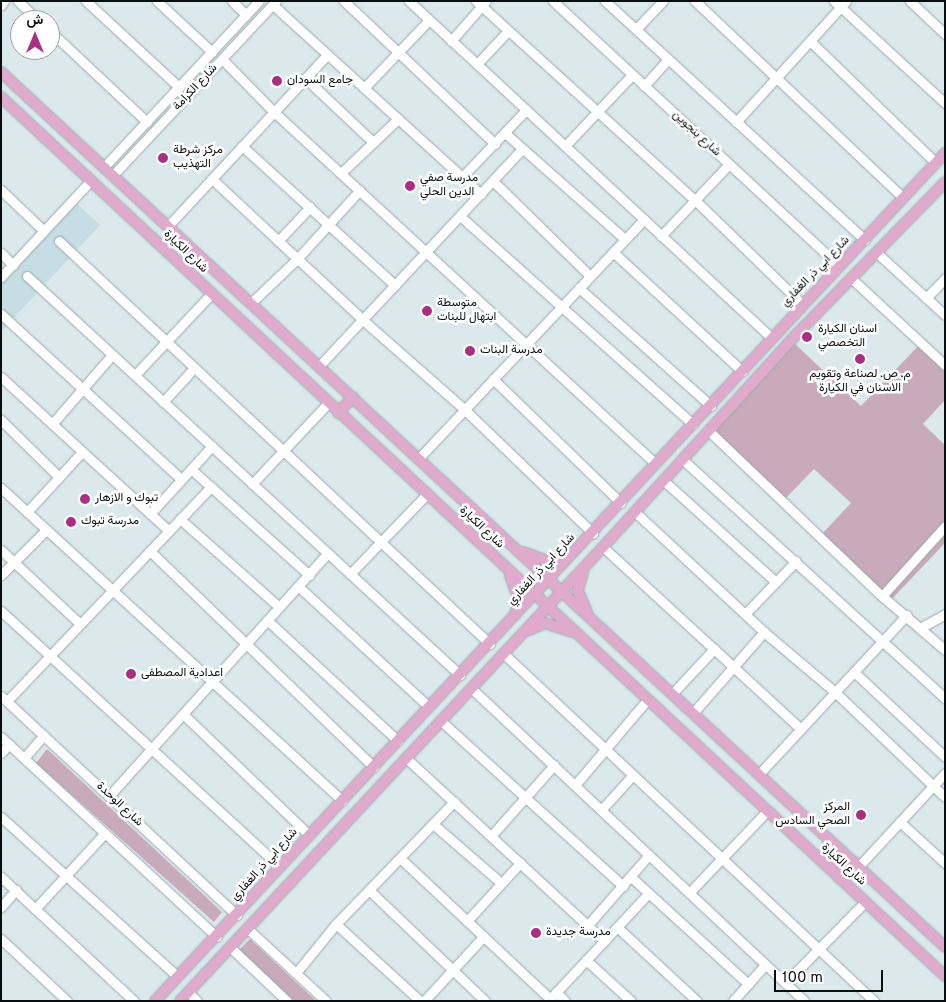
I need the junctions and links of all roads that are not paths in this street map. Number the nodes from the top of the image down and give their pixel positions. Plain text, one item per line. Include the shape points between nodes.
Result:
1 (4, 1) edge
2 (18, 1) edge
3 (86, 1) edge
4 (157, 1) edge
5 (232, 1) edge
6 (344, 1) edge
7 (409, 1) edge
8 (553, 1) edge
9 (605, 1) edge
10 (663, 1) edge
11 (695, 1) edge
12 (910, 1) edge
13 (257, 3) edge
14 (275, 3) edge
15 (481, 3) edge
16 (840, 3) edge
17 (1, 4) edge
18 (27, 10) edge
19 (266, 13) junction
20 (246, 15) junction
21 (429, 20) junction
22 (636, 30) junction
23 (508, 31) junction
24 (945, 34) edge
25 (60, 40) edge
26 (451, 41) junction
27 (810, 42) junction
28 (212, 52) junction
29 (399, 53) junction
30 (327, 55) junction
31 (668, 59) junction
32 (222, 60) junction
33 (477, 64) junction
34 (1, 72) edge
35 (632, 75) junction
36 (305, 78) junction
37 (776, 78) junction
38 (644, 86) junction
39 (179, 87) junction
40 (364, 88) junction
41 (1, 97) edge
42 (945, 103) edge
43 (526, 110) junction
44 (274, 112) junction
45 (598, 115) junction
46 (398, 119) junction
47 (147, 122) junction
48 (736, 122) junction
49 (505, 133) junction
50 (373, 142) junction
51 (495, 144) junction
52 (242, 146) junction
53 (565, 146) junction
54 (522, 149) junction
55 (945, 153) edge
56 (936, 163) junction
57 (729, 164) junction
58 (104, 167) junction
59 (341, 173) junction
60 (114, 174) junction
61 (462, 177) junction
62 (212, 179) junction
63 (91, 180) junction
64 (492, 181) junction
65 (945, 182) edge
66 (1, 190) edge
67 (360, 190) junction
68 (480, 194) junction
69 (902, 197) junction
70 (695, 200) junction
71 (310, 207) junction
72 (460, 216) junction
73 (644, 219) junction
74 (328, 224) junction
75 (168, 226) junction
76 (44, 231) junction
77 (661, 236) junction
78 (625, 240) junction
79 (865, 240) junction
80 (59, 241) dead end
81 (278, 241) junction
82 (427, 251) junction
83 (613, 252) junction
84 (877, 253) junction
85 (1, 254) edge
86 (298, 259) junction
87 (13, 265) junction
88 (839, 266) junction
89 (27, 276) dead end
90 (590, 276) junction
91 (1, 277) edge
92 (945, 278) edge
93 (852, 279) junction
94 (395, 285) junction
95 (579, 288) junction
96 (210, 294) junction
97 (926, 298) junction
98 (251, 303) junction
99 (802, 304) junction
100 (562, 306) junction
101 (1, 314) edge
102 (945, 315) edge
103 (362, 320) junction
104 (772, 338) junction
105 (166, 341) junction
106 (527, 344) junction
107 (112, 355) junction
108 (945, 365) edge
109 (319, 366) junction
110 (194, 368) junction
111 (742, 371) junction
112 (135, 375) junction
113 (1, 377) edge
114 (493, 379) junction
115 (82, 390) junction
116 (353, 397) junction
117 (163, 402) junction
118 (328, 403) junction
119 (714, 403) junction
120 (465, 410) junction
121 (727, 410) junction
122 (338, 412) junction
123 (1, 420) edge
124 (52, 424) junction
125 (693, 424) junction
126 (708, 430) junction
127 (212, 446) junction
128 (283, 451) junction
129 (82, 452) junction
130 (419, 458) junction
131 (682, 459) junction
132 (656, 464) junction
133 (191, 469) junction
134 (59, 477) junction
135 (181, 479) junction
136 (663, 480) junction
137 (252, 484) junction
138 (211, 487) junction
139 (1, 488) edge
140 (426, 495) junction
141 (621, 503) junction
142 (27, 512) junction
143 (635, 512) junction
144 (150, 514) junction
145 (180, 519) junction
146 (945, 526) edge
147 (46, 530) junction
148 (169, 531) junction
149 (593, 533) junction
150 (379, 540) junction
151 (603, 547) junction
152 (517, 549) junction
153 (1, 550) edge
154 (150, 551) junction
155 (328, 553) junction
156 (573, 554) junction
157 (796, 561) junction
158 (14, 562) junction
159 (587, 564) junction
160 (506, 569) junction
161 (350, 574) junction
162 (309, 575) junction
163 (1, 576) edge
164 (549, 580) junction
165 (776, 582) junction
166 (298, 586) junction
167 (112, 590) junction
168 (562, 591) junction
169 (535, 595) junction
170 (882, 596) junction
171 (547, 606) junction
172 (280, 607) junction
173 (1, 611) edge
174 (746, 613) junction
175 (945, 614) edge
176 (907, 615) junction
177 (590, 617) junction
178 (267, 620) junction
179 (511, 621) junction
180 (80, 624) junction
181 (920, 628) junction
182 (764, 632) junction
183 (576, 633) junction
184 (522, 634) junction
185 (883, 641) junction
186 (246, 644) junction
187 (490, 644) junction
188 (714, 649) junction
189 (945, 650) edge
190 (504, 654) junction
191 (50, 656) junction
192 (734, 667) junction
193 (854, 672) junction
194 (460, 675) junction
195 (212, 682) junction
196 (472, 688) junction
197 (835, 692) junction
198 (672, 694) junction
199 (4, 698) edge
200 (945, 698) edge
201 (647, 700) junction
202 (428, 708) junction
203 (693, 713) junction
204 (183, 714) junction
205 (441, 721) junction
206 (414, 724) junction
207 (801, 728) junction
208 (44, 735) junction
209 (427, 736) junction
210 (1, 737) edge
211 (398, 741) junction
212 (9, 744) junction
213 (151, 749) junction
214 (605, 749) junction
215 (1, 753) edge
216 (945, 757) edge
217 (24, 758) junction
218 (406, 758) junction
219 (554, 765) junction
220 (374, 767) junction
221 (945, 773) edge
222 (759, 774) junction
223 (633, 775) junction
224 (575, 785) junction
225 (933, 786) junction
226 (109, 796) junction
227 (945, 797) edge
228 (525, 798) junction
229 (342, 801) junction
230 (454, 802) junction
231 (601, 810) junction
232 (767, 811) junction
233 (1, 817) edge
234 (900, 822) junction
235 (432, 824) junction
236 (105, 834) junction
237 (309, 835) junction
238 (491, 836) junction
239 (841, 850) junction
240 (648, 855) junction
241 (400, 858) junction
242 (723, 858) junction
243 (520, 863) junction
244 (945, 863) edge
245 (825, 864) junction
246 (857, 864) junction
247 (278, 866) junction
248 (66, 875) junction
249 (1, 876) edge
250 (631, 877) junction
251 (839, 878) junction
252 (501, 883) junction
253 (623, 886) junction
254 (16, 890) junction
255 (370, 890) junction
256 (689, 893) junction
257 (647, 895) junction
258 (865, 902) junction
259 (1, 907) edge
260 (36, 909) junction
261 (237, 915) junction
262 (467, 920) junction
263 (336, 924) junction
264 (587, 926) junction
265 (617, 927) junction
266 (248, 929) junction
267 (484, 936) junction
268 (217, 938) junction
269 (1, 940) edge
270 (604, 941) junction
271 (945, 947) edge
272 (232, 948) junction
273 (819, 949) junction
274 (586, 960) junction
275 (765, 965) junction
276 (453, 970) junction
277 (296, 973) junction
278 (177, 976) junction
279 (945, 976) edge
280 (785, 983) junction
281 (748, 984) junction
282 (188, 992) junction
283 (551, 997) edge
284 (737, 999) edge
285 (68, 1001) edge
286 (134, 1001) edge
287 (155, 1001) edge
288 (180, 1001) edge
289 (197, 1001) edge
290 (287, 1001) edge
291 (326, 1001) edge
292 (420, 1001) edge
293 (424, 1001) edge
294 (485, 1001) edge
295 (565, 1001) edge
296 (631, 1001) edge
297 (698, 1001) edge
298 (804, 1001) edge
299 (874, 1001) edge

1 - 17 street
2 - 18 street
3 - 39 street
4 - 28 street
5 - 20 street
6 - 29 street
7 - 21 street
8 - 35 street, شارع بنجوين
9 - 22 street
10 - 22 street
11 - 37 street
12 - 24 street
13 - 19 street
13 - 20 street, شارع الكرامة
14 - 19 street, شارع الكرامة
14 - 30 street
15 - 23 street
15 - 26 street
16 - 27 street
16 - 42 street
19 - 32 street, شارع الكرامة
20 - 28 street, شارع الكرامة
21 - 26 street
21 - 29 street
22 - 31 street
23 - 33 street
23 - 45 street
25 - 47 street
26 - 33 street
27 - 37 street
27 - 56 street
28 - 39 street, شارع الكرامة
29 - 40 street
29 - 51 street
30 - 36 street
30 - 40 street
31 - 38 street
31 - 48 street
32 - 44 street
32 - 60 street, شارع الكرامة
33 - 43 street
34 - 58 main road, شارع الكيارة
35 - 38 street, شارع بنجوين
35 - 45 street
36 - 44 street
36 - 50 street
37 - 48 street
37 - 69 street
38 - 57 street, شارع بنجوين
39 - 47 street, شارع الكرامة
40 - 46 street
41 - 63 main road, شارع الكيارة
43 - 49 street
43 - 53 street
44 - 52 street
44 - 59 street
45 - 53 street
45 - 70 street
46 - 50 street
46 - 61 street
47 - 58 street, شارع الكرامة
48 - 79 street
49 - 51 street
49 - 54 street
50 - 59 street
51 - 61 street
52 - 62 street
52 - 71 street
53 - 73 street
54 - 64 street
54 - 78 street
55 - 56 main road, شارع ابي ذر الغفاري
56 - 69 main road, شارع ابي ذر الغفاري
57 - 70 street
57 - 88 street, شارع بنجوين
58 - 60 main road, شارع الكيارة
59 - 67 street
60 - 75 main road, شارع الكيارة
61 - 68 street
62 - 75 street
62 - 81 street
63 - 76 street
63 - 96 main road, شارع الكيارة
64 - 68 street
64 - 90 street
65 - 84 main road
66 - 76 street
67 - 74 street
67 - 82 street
68 - 72 street
69 - 79 main road, شارع ابي ذر الغفاري
70 - 77 street
70 - 99 street
71 - 74 street
71 - 81 street
72 - 82 street
72 - 100 street
73 - 77 street
73 - 78 street
74 - 86 street
74 - 94 street
75 - 98 main road, شارع الكيارة
76 - 87 street
77 - 104 street
78 - 83 street
79 - 88 main road, شارع ابي ذر الغفاري
80 - 105 street
81 - 86 street
82 - 94 street
82 - 106 street
83 - 90 street
83 - 111 street
84 - 93 main road
84 - 97 street
85 - 87 street
86 - 98 street
86 - 103 street
87 - 91 street
88 - 99 main road, شارع ابي ذر الغفاري
89 - 107 street
90 - 95 street
92 - 97 street
93 - 108 street
93 - 121 main road
94 - 103 street
95 - 100 street
95 - 119 street
96 - 105 street
96 - 118 main road, شارع الكيارة
97 - 102 street
98 - 109 main road, شارع الكيارة
99 - 104 main road, شارع ابي ذر الغفاري
100 - 106 street
100 - 125 street
101 - 115 street
103 - 109 street
103 - 120 street
104 - 111 main road, شارع ابي ذر الغفاري
105 - 110 street
105 - 112 street
106 - 114 street
106 - 132 street
107 - 112 street
107 - 115 street
109 - 116 main road, شارع الكيارة
110 - 117 street
110 - 128 street
111 - 119 main road, شارع ابي ذر الغفاري
112 - 117 street
113 - 124 street
114 - 120 street
114 - 141 street
115 - 124 street
115 - 135 street
116 - 122 main road
116 - 130 main road, شارع الكيارة
117 - 127 street
118 - 122 main road, شارع الكيارة
118 - 128 street
119 - 121 main road
119 - 125 main road, شارع ابي ذر الغفاري
120 - 130 street
120 - 149 street
121 - 126 main road
122 - 140 main road, شارع الكيارة
123 - 134 street
124 - 129 street
125 - 132 main road, شارع ابي ذر الغفاري
126 - 131 main road
126 - 170 street
127 - 133 street
127 - 137 street
128 - 137 street
128 - 150 street
129 - 134 street
129 - 144 street
130 - 152 main road, شارع الكيارة
131 - 136 main road
131 - 157 street
132 - 141 main road, شارع ابي ذر الغفاري
133 - 135 street
133 - 138 street
134 - 142 street
135 - 144 street
136 - 143 main road
136 - 165 street
137 - 155 street
138 - 145 street
138 - 162 street
139 - 142 street
140 - 150 street
140 - 160 main road, شارع الكيارة
141 - 149 main road, شارع ابي ذر الغفاري
142 - 147 street
143 - 151 main road
143 - 174 street
144 - 148 street
145 - 148 street
145 - 172 street
146 - 170 street
147 - 158 street
147 - 167 street
148 - 154 street
149 - 156 main road, شارع ابي ذر الغفاري
150 - 161 street
150 - 187 street
151 - 159 main road
151 - 188 street
152 - 156 main road via 552,562
152 - 164 main road, شارع الكيارة
153 - 158 street
154 - 167 street
154 - 186 street
155 - 161 street
155 - 162 street
156 - 164 main road, شارع ابي ذر الغفاري
157 - 165 street
157 - 185 street
158 - 163 street
158 - 180 street
159 - 168 main road
159 - 177 main road via 578,591
160 - 169 main road, شارع الكيارة
160 - 179 main road via 519,600
161 - 194 street
162 - 166 street
164 - 168 main road, شارع الكيارة
164 - 169 main road, شارع ابي ذر الغفاري
165 - 174 street
166 - 172 street
166 - 202 street
167 - 180 street
167 - 195 street
168 - 171 main road
168 - 177 main road, شارع الكيارة
169 - 171 main road, شارع الكيارة
169 - 179 main road, شارع ابي ذر الغفاري
170 - 176 street
171 - 183 main road, شارع الكيارة
171 - 184 main road
172 - 178 street
173 - 191 street
174 - 182 street
175 - 181 street
176 - 181 street
176 - 185 street
177 - 198 main road, شارع الكيارة
178 - 186 street
178 - 211 street
179 - 187 main road, شارع ابي ذر الغفاري
180 - 191 street
181 - 189 street
182 - 192 street
182 - 197 street
183 - 184 main road via 545,623
183 - 201 main road, شارع الكيارة
184 - 190 main road
185 - 193 street
185 - 200 street
186 - 195 street
186 - 220 street
187 - 194 main road, شارع ابي ذر الغفاري
188 - 192 street
188 - 198 street
190 - 196 main road
190 - 214 street
191 - 199 street
191 - 213 street
192 - 203 street
192 - 207 street
193 - 197 street
193 - 216 street
194 - 202 main road, شارع ابي ذر الغفاري
195 - 204 street
195 - 229 street
196 - 205 main road
196 - 219 street
197 - 207 street
197 - 225 street
198 - 203 main road, شارع الكيارة
199 - 208 street, شارع الوحدة
201 - 214 street
201 - 232 main road, شارع الكيارة
202 - 206 main road, شارع ابي ذر الغفاري
203 - 222 main road, شارع الكيارة
204 - 213 street
204 - 237 street
205 - 209 main road
205 - 228 street
206 - 209 main road
206 - 211 main road, شارع ابي ذر الغفاري
207 - 222 street
208 - 217 street
208 - 226 street, شارع الوحدة
209 - 218 main road
210 - 212 street
211 - 220 main road, شارع ابي ذر الغفاري
212 - 215 street
212 - 217 street
213 - 226 street
213 - 247 street
214 - 223 street
214 - 224 street
217 - 236 street
218 - 230 street
218 - 266 main road
219 - 224 street
219 - 228 street
220 - 229 main road, شارع ابي ذر الغفاري
221 - 225 street
222 - 239 main road, شارع الكيارة
223 - 231 street
223 - 242 street
224 - 231 street
225 - 227 street
225 - 234 street
226 - 261 street, شارع الوحدة
228 - 238 street
228 - 253 street
229 - 237 main road, شارع ابي ذر الغفاري
230 - 235 street
230 - 238 street
231 - 240 street
232 - 242 street
232 - 245 main road, شارع الكيارة
233 - 248 street
234 - 244 street
234 - 246 street
235 - 241 street
235 - 252 street
236 - 248 street
236 - 268 street
237 - 247 main road, شارع ابي ذر الغفاري
238 - 243 street
239 - 245 main road via 835,862
239 - 246 main road, شارع الكيارة
240 - 250 street
240 - 256 street
241 - 255 street
241 - 262 street
242 - 256 street
242 - 273 street
243 - 252 street
243 - 264 street
245 - 251 main road, شارع الكيارة
246 - 251 main road via 843,866
246 - 271 main road, شارع الكيارة
247 - 261 main road, شارع ابي ذر الغفاري
248 - 260 street
248 - 278 street
249 - 254 street
250 - 253 street
250 - 257 street
251 - 258 main road, شارع الكيارة
252 - 262 street
253 - 264 street
254 - 259 street
254 - 260 street
255 - 263 street
255 - 276 street
256 - 275 street
257 - 265 street
257 - 281 street
258 - 273 street
258 - 279 main road, شارع الكيارة
260 - 286 street
261 - 268 main road, شارع ابي ذر الغفاري
262 - 267 street
263 - 277 street
263 - 292 street
264 - 270 street
265 - 270 street
265 - 297 street
266 - 272 main road
266 - 277 street
267 - 276 street
267 - 283 street
268 - 278 main road, شارع ابي ذر الغفاري
269 - 285 street
270 - 274 street
272 - 282 main road
272 - 290 street
273 - 280 street
273 - 299 street
274 - 283 street
274 - 296 street
275 - 280 street
275 - 281 street
276 - 293 street
276 - 294 street
277 - 291 street
278 - 287 main road, شارع ابي ذر الغفاري
280 - 298 street
281 - 284 street
282 - 288 main road
282 - 289 street
283 - 295 street

